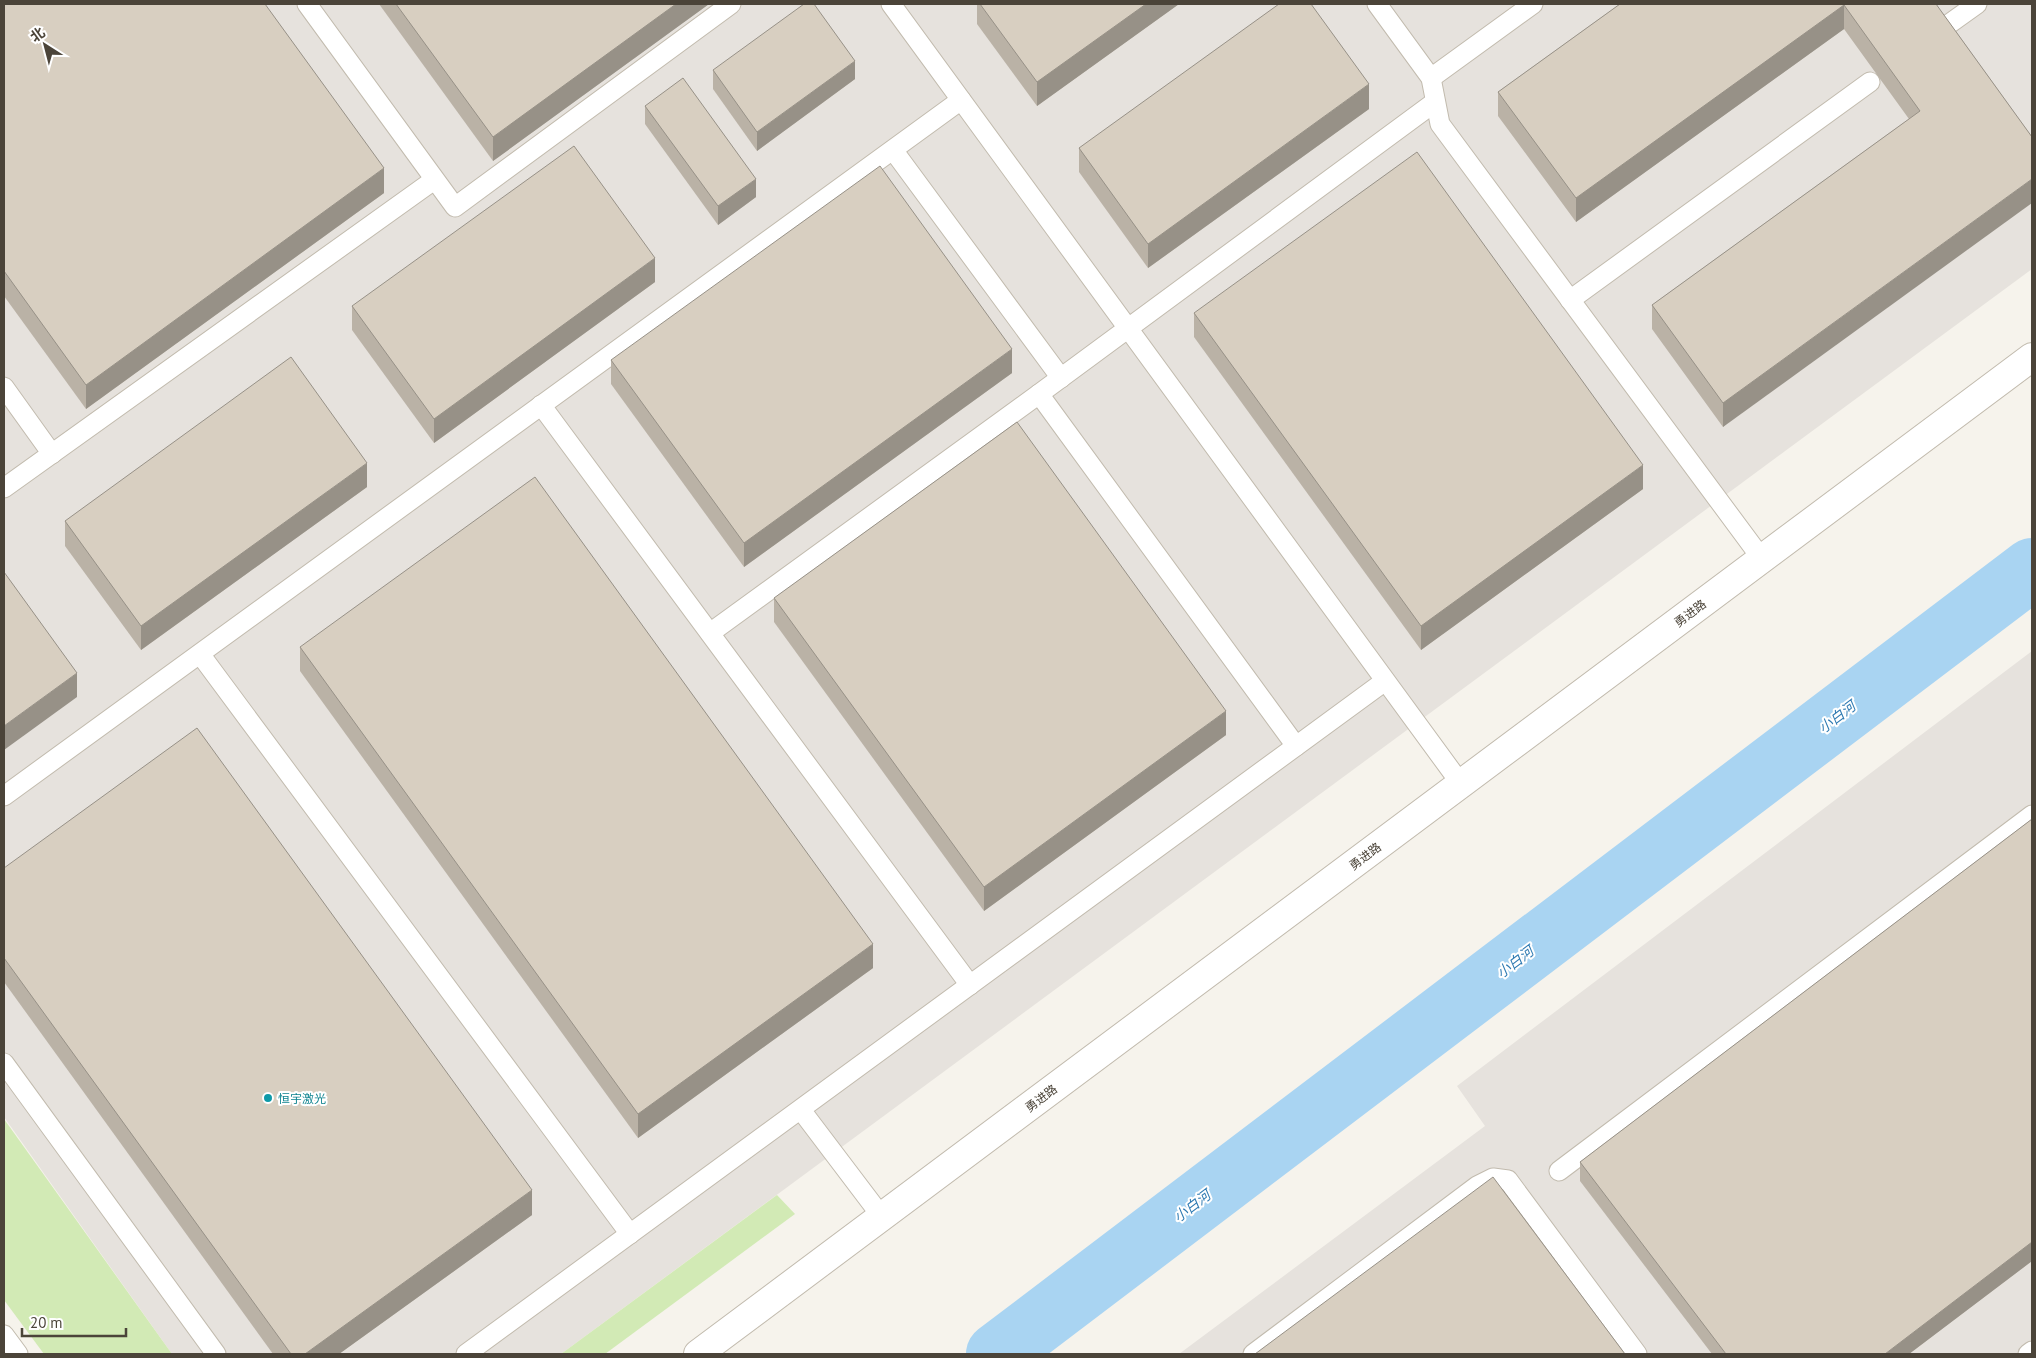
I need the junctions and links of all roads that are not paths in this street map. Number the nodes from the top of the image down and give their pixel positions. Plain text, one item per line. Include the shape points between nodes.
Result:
1 (306, 4) edge
2 (731, 4) edge
3 (890, 4) edge
4 (1378, 4) edge
5 (1534, 4) edge
6 (1977, 4) edge
7 (1942, 29) edge
8 (1432, 78) junction
9 (1870, 82) dead end
10 (961, 100) junction
11 (1436, 102) junction
12 (893, 150) junction
13 (434, 180) junction
14 (1570, 300) junction
15 (1128, 329) junction
16 (2032, 357) edge
17 (1061, 378) junction
18 (4, 388) edge
19 (1039, 394) junction
20 (541, 405) junction
21 (52, 454) junction
22 (4, 488) edge
23 (1762, 559) junction
24 (710, 633) junction
25 (200, 654) junction
26 (1385, 681) junction
27 (1296, 746) junction
28 (1461, 784) junction
29 (4, 796) edge
30 (2032, 815) edge
31 (970, 985) junction
32 (4, 1063) edge
33 (800, 1110) junction
34 (1559, 1171) dead end
35 (882, 1217) junction
36 (630, 1234) junction
37 (4, 1335) edge
38 (2032, 1351) edge
39 (18, 1354) edge
40 (216, 1354) edge
41 (466, 1354) edge
42 (698, 1354) edge
43 (1253, 1354) edge
44 (1637, 1354) edge
45 (2028, 1354) edge

1 - 13 lane
2 - 13 lane via 455,207
3 - 10 lane
4 - 8 lane
5 - 8 lane
6 - 7 lane
8 - 11 lane
9 - 14 lane
10 - 12 lane
10 - 15 lane
11 - 14 lane via 1440,124
11 - 15 lane
12 - 17 lane
12 - 20 lane
13 - 21 lane
14 - 23 lane
15 - 17 lane
15 - 26 lane
16 - 23 street, 勇进路
17 - 19 lane
18 - 21 lane
19 - 24 lane
19 - 27 lane
20 - 24 lane
20 - 25 lane
21 - 22 lane
23 - 28 street, 勇进路
24 - 31 lane
25 - 29 lane
25 - 36 lane
26 - 27 lane
26 - 28 lane
27 - 31 lane
28 - 35 street, 勇进路
30 - 34 lane
31 - 33 lane
32 - 40 lane
33 - 35 lane
33 - 36 lane
35 - 42 street, 勇进路
36 - 41 lane
37 - 39 lane
38 - 45 lane
43 - 44 lane via 1477,1186 1493,1178 1508,1180

